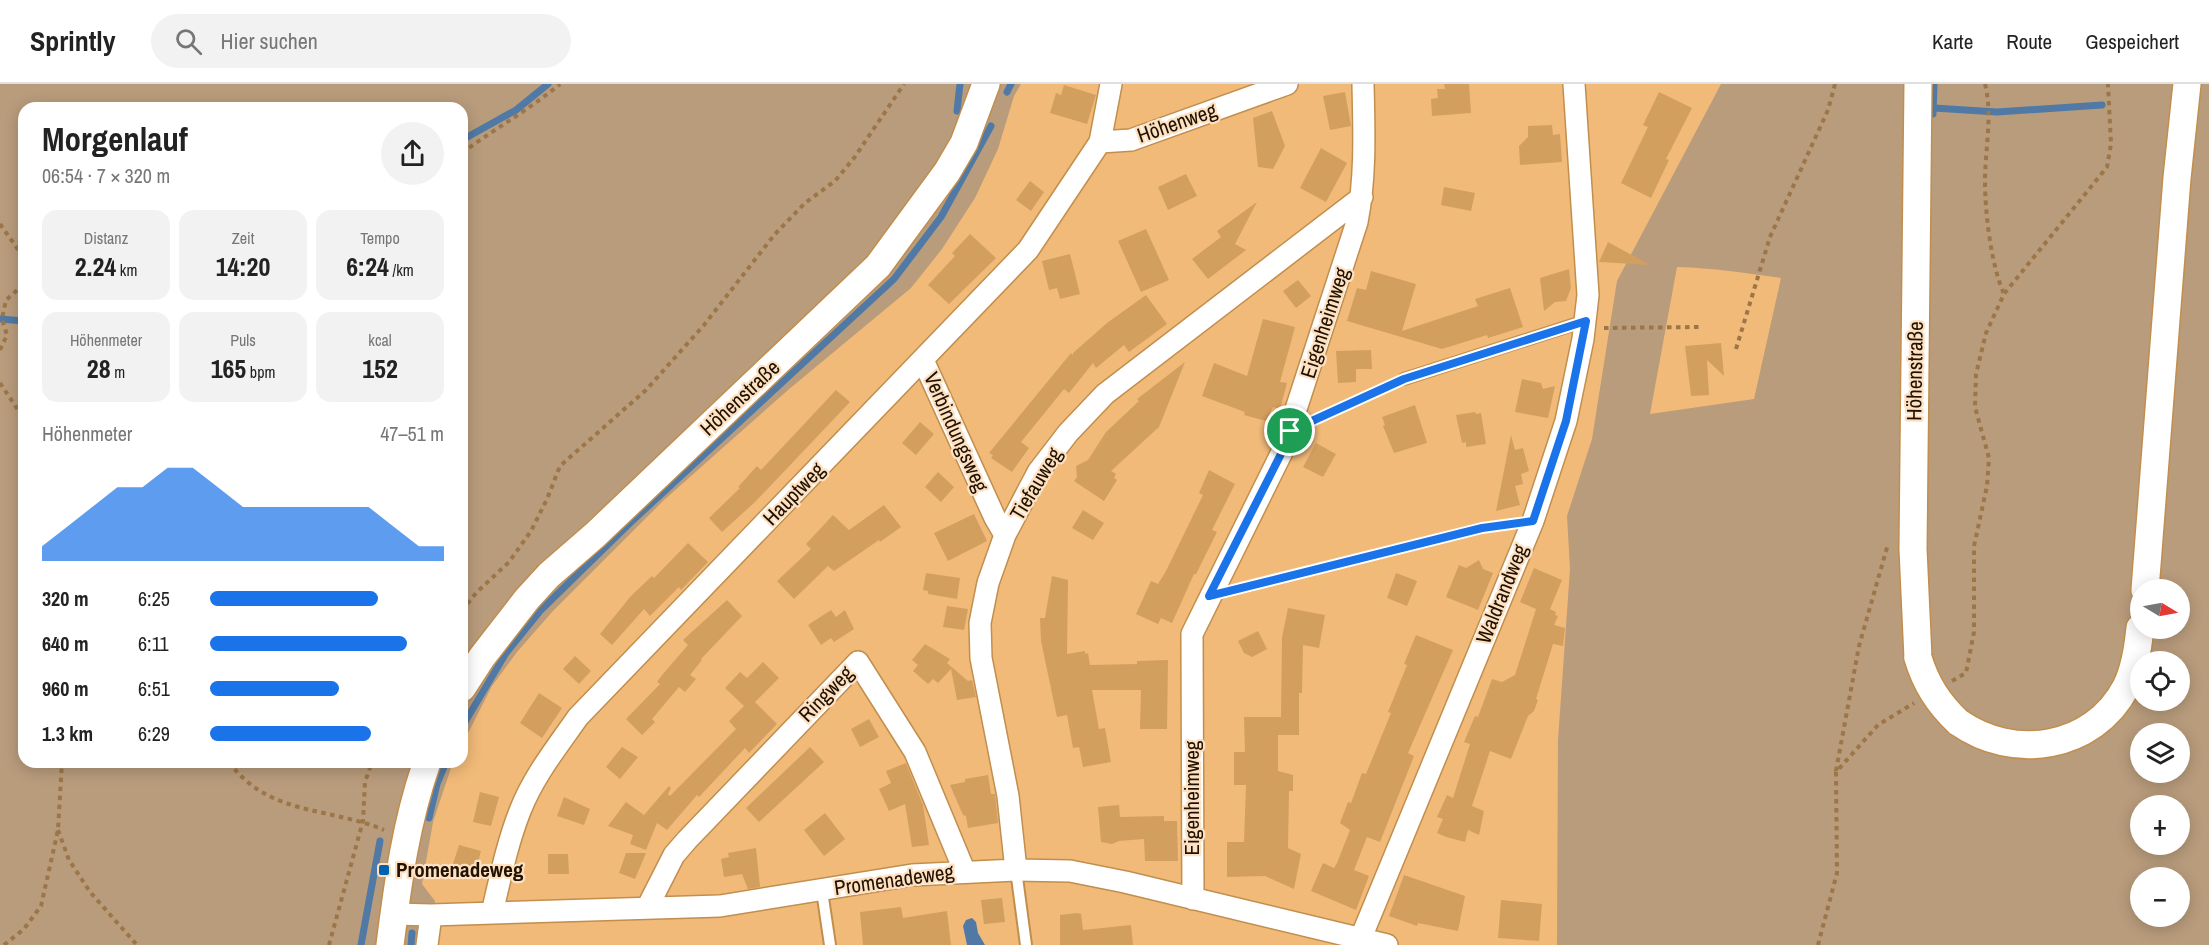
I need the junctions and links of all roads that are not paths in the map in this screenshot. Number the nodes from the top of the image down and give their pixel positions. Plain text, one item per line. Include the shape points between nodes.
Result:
1 (986, 84) edge
2 (1111, 84) edge
3 (1287, 84) edge
4 (1363, 84) edge
5 (1574, 84) edge
6 (1918, 84) edge
7 (2187, 84) edge
8 (1100, 142) junction
9 (1362, 197) junction
10 (1585, 324) junction
11 (923, 360) junction
12 (1404, 379) road end
13 (1005, 535) junction
14 (2146, 579) edge
15 (2138, 639) edge
16 (468, 679) edge
17 (425, 768) edge
18 (964, 870) junction
19 (1016, 870) junction
20 (822, 891) junction
21 (1193, 899) junction
22 (647, 908) junction
23 (492, 913) junction
24 (394, 914) junction
25 (431, 915) junction
26 (1359, 942) edge
27 (390, 945) edge
28 (427, 945) edge
29 (830, 945) edge
30 (1026, 945) edge
31 (1387, 945) edge

1 - 16 street, Höhenstraße via 964,143 948,172 878,266 549,575 504,628
2 - 8 street, Hauptweg
3 - 8 street, Höhenweg via 1131,140
4 - 9 street, Eigenheimweg
5 - 10 street, Waldrandweg via 1588,265
6 - 15 street, Höhenstraße, bridge via 1913,542 1918,658 1926,680 1935,698 1976,734 2011,745 2035,746 2073,736 2097,721 2117,701 2134,666
7 - 14 street
8 - 11 street, Hauptweg via 1028,250
9 - 13 street, Tiefauweg via 1105,394 1038,472
9 - 21 street, Eigenheimweg via 1358,222 1282,452 1191,634
10 - 12 lane
10 - 26 street, Waldrandweg via 1566,421 1533,521
11 - 13 street, Verbindungsweg
11 - 23 street, Hauptweg via 578,717 543,765 520,809
13 - 19 street, Tiefauweg via 988,583 980,623 981,658 1008,796
17 - 24 street via 405,839
18 - 19 street, Promenadeweg
18 - 20 street, Promenadeweg
18 - 22 street, Ringweg via 915,752 858,662 674,855
19 - 21 street, Promenadeweg via 1070,872
19 - 30 lane
20 - 22 street, Promenadeweg via 720,906
20 - 29 lane
21 - 26 street, Promenadeweg
22 - 23 street, Promenadeweg
23 - 25 street, Promenadeweg
24 - 25 street, Promenadeweg
24 - 27 street
25 - 28 street
26 - 31 street, Promenadeweg

